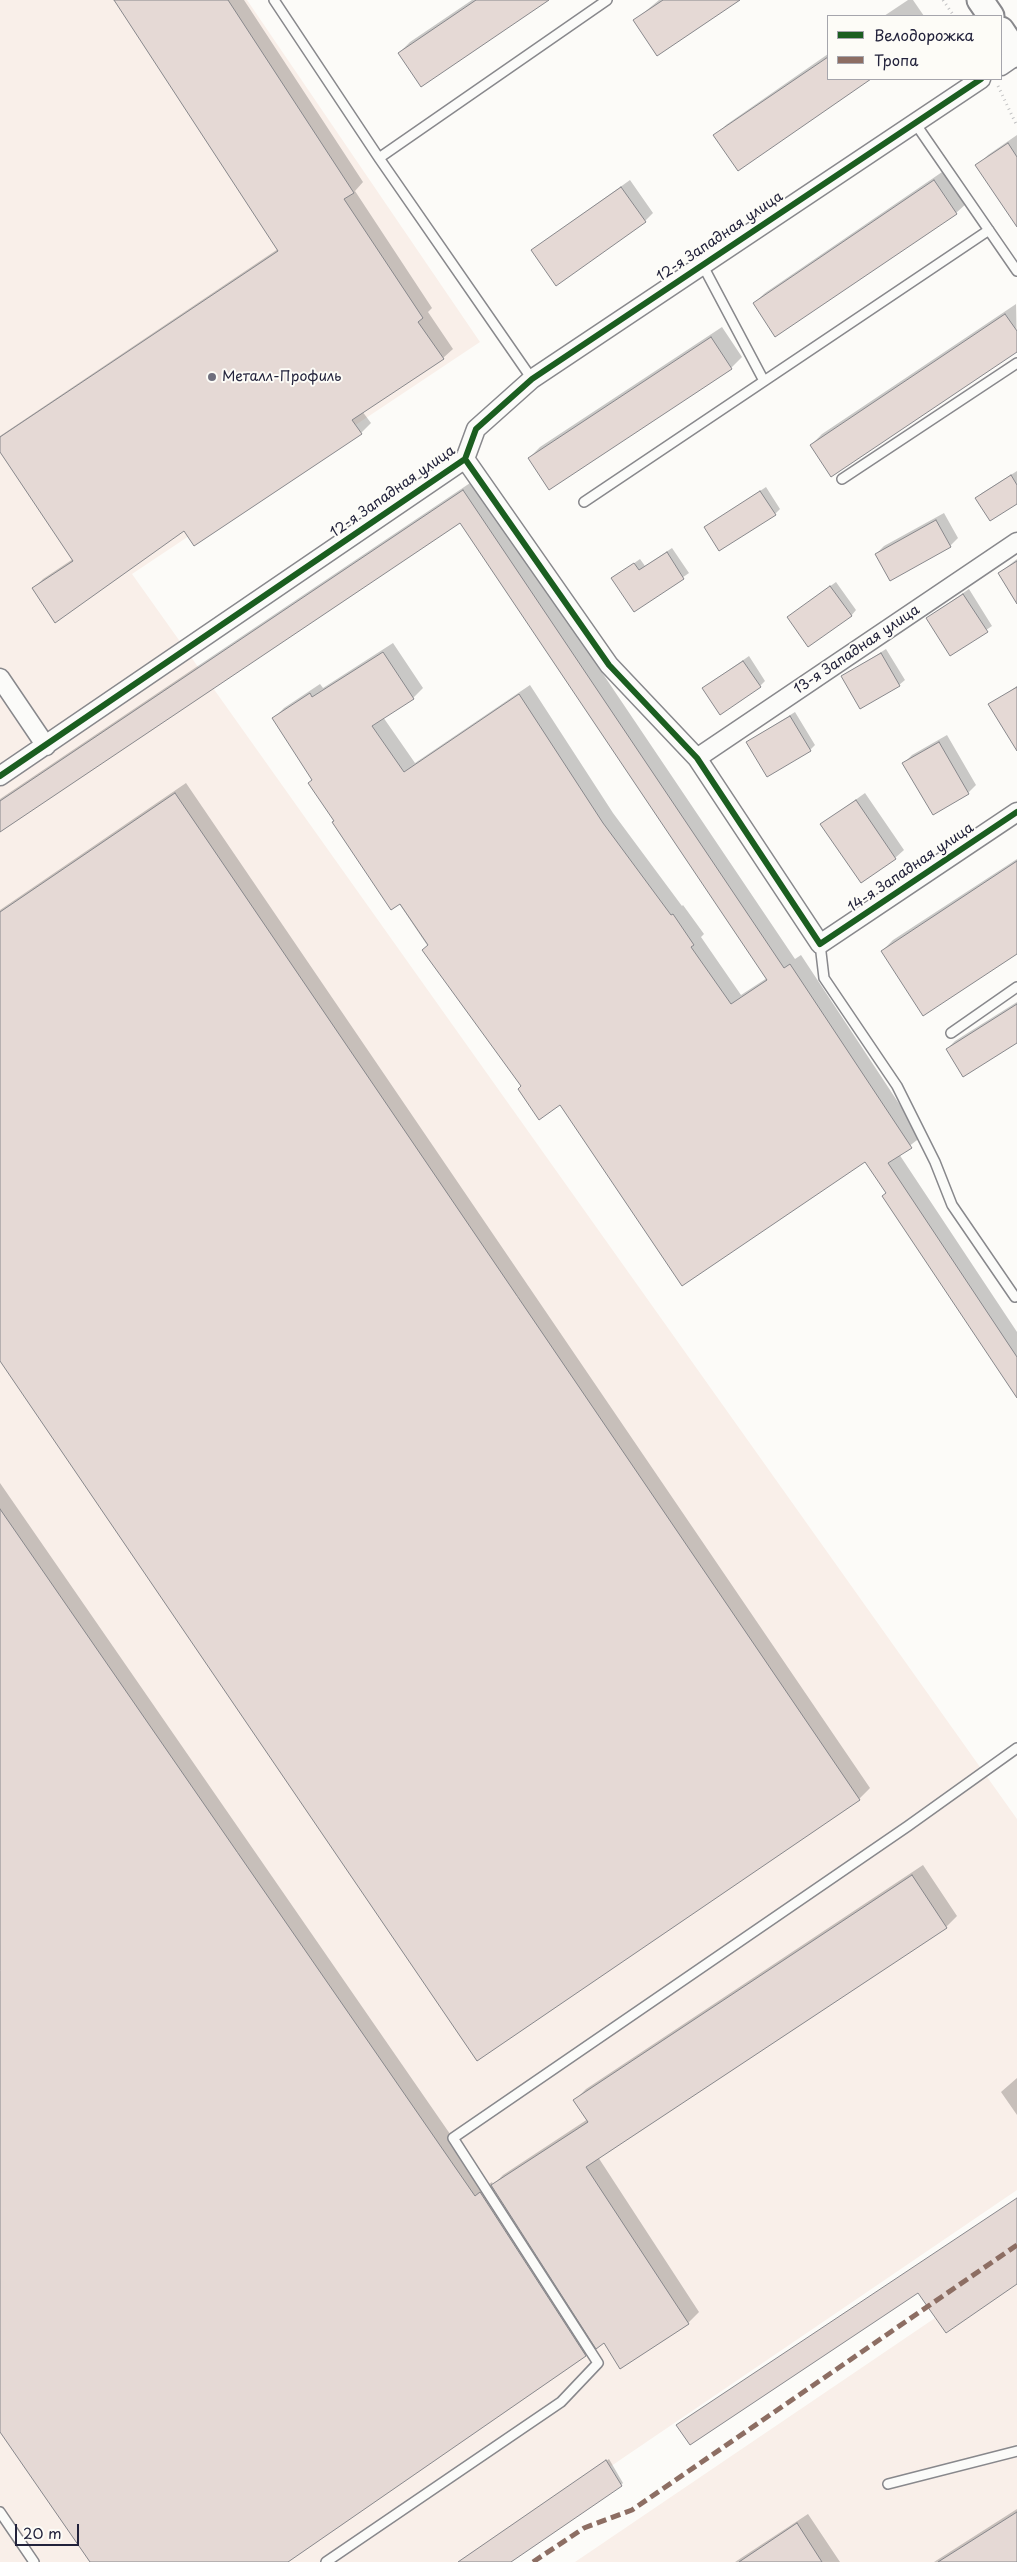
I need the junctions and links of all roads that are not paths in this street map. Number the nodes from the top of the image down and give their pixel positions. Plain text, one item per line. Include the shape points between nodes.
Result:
1 (274, 0) edge
2 (606, 0) edge
3 (980, 0) edge
4 (990, 15) edge
5 (1002, 32) edge
6 (1017, 54) edge
7 (1002, 65) edge
8 (980, 80) edge
9 (915, 123) junction
10 (379, 158) junction
11 (988, 230) junction
12 (702, 264) junction
13 (1017, 271) edge
14 (1017, 363) edge
15 (532, 379) junction
16 (764, 381) junction
17 (465, 459) junction
18 (842, 479) dead end
19 (584, 502) dead end
20 (1017, 542) edge
21 (0, 678) edge
22 (46, 746) junction
23 (697, 758) junction
24 (0, 776) edge
25 (1017, 812) edge
26 (820, 944) junction
27 (1017, 987) edge
28 (951, 1033) dead end
29 (1016, 1299) edge
30 (1017, 1748) edge
31 (1017, 2451) edge
32 (888, 2484) dead end
33 (0, 2512) edge
34 (34, 2562) edge
35 (326, 2562) edge

1 - 10 lane
2 - 10 lane
3 - 4 street
5 - 6 street
6 - 7 street
8 - 9 street, 12-я Западная улица
9 - 11 lane
9 - 12 street, 12-я Западная улица
10 - 15 lane
11 - 13 lane
11 - 16 lane
12 - 15 street, 12-я Западная улица
12 - 16 lane
14 - 18 lane
15 - 17 street, 12-я Западная улица via 476,429
16 - 19 lane
17 - 22 street, 12-я Западная улица
17 - 23 street via 609,665
20 - 23 street, 13-я Западная улица
21 - 22 street
22 - 24 street, 12-я Западная улица
23 - 26 street
25 - 26 street, 14-я Западная улица
26 - 29 lane via 824,978 897,1086 935,1162 952,1205
27 - 28 lane
30 - 35 lane via 900,1832 453,2138 598,2363 561,2402
31 - 32 lane
33 - 34 lane

